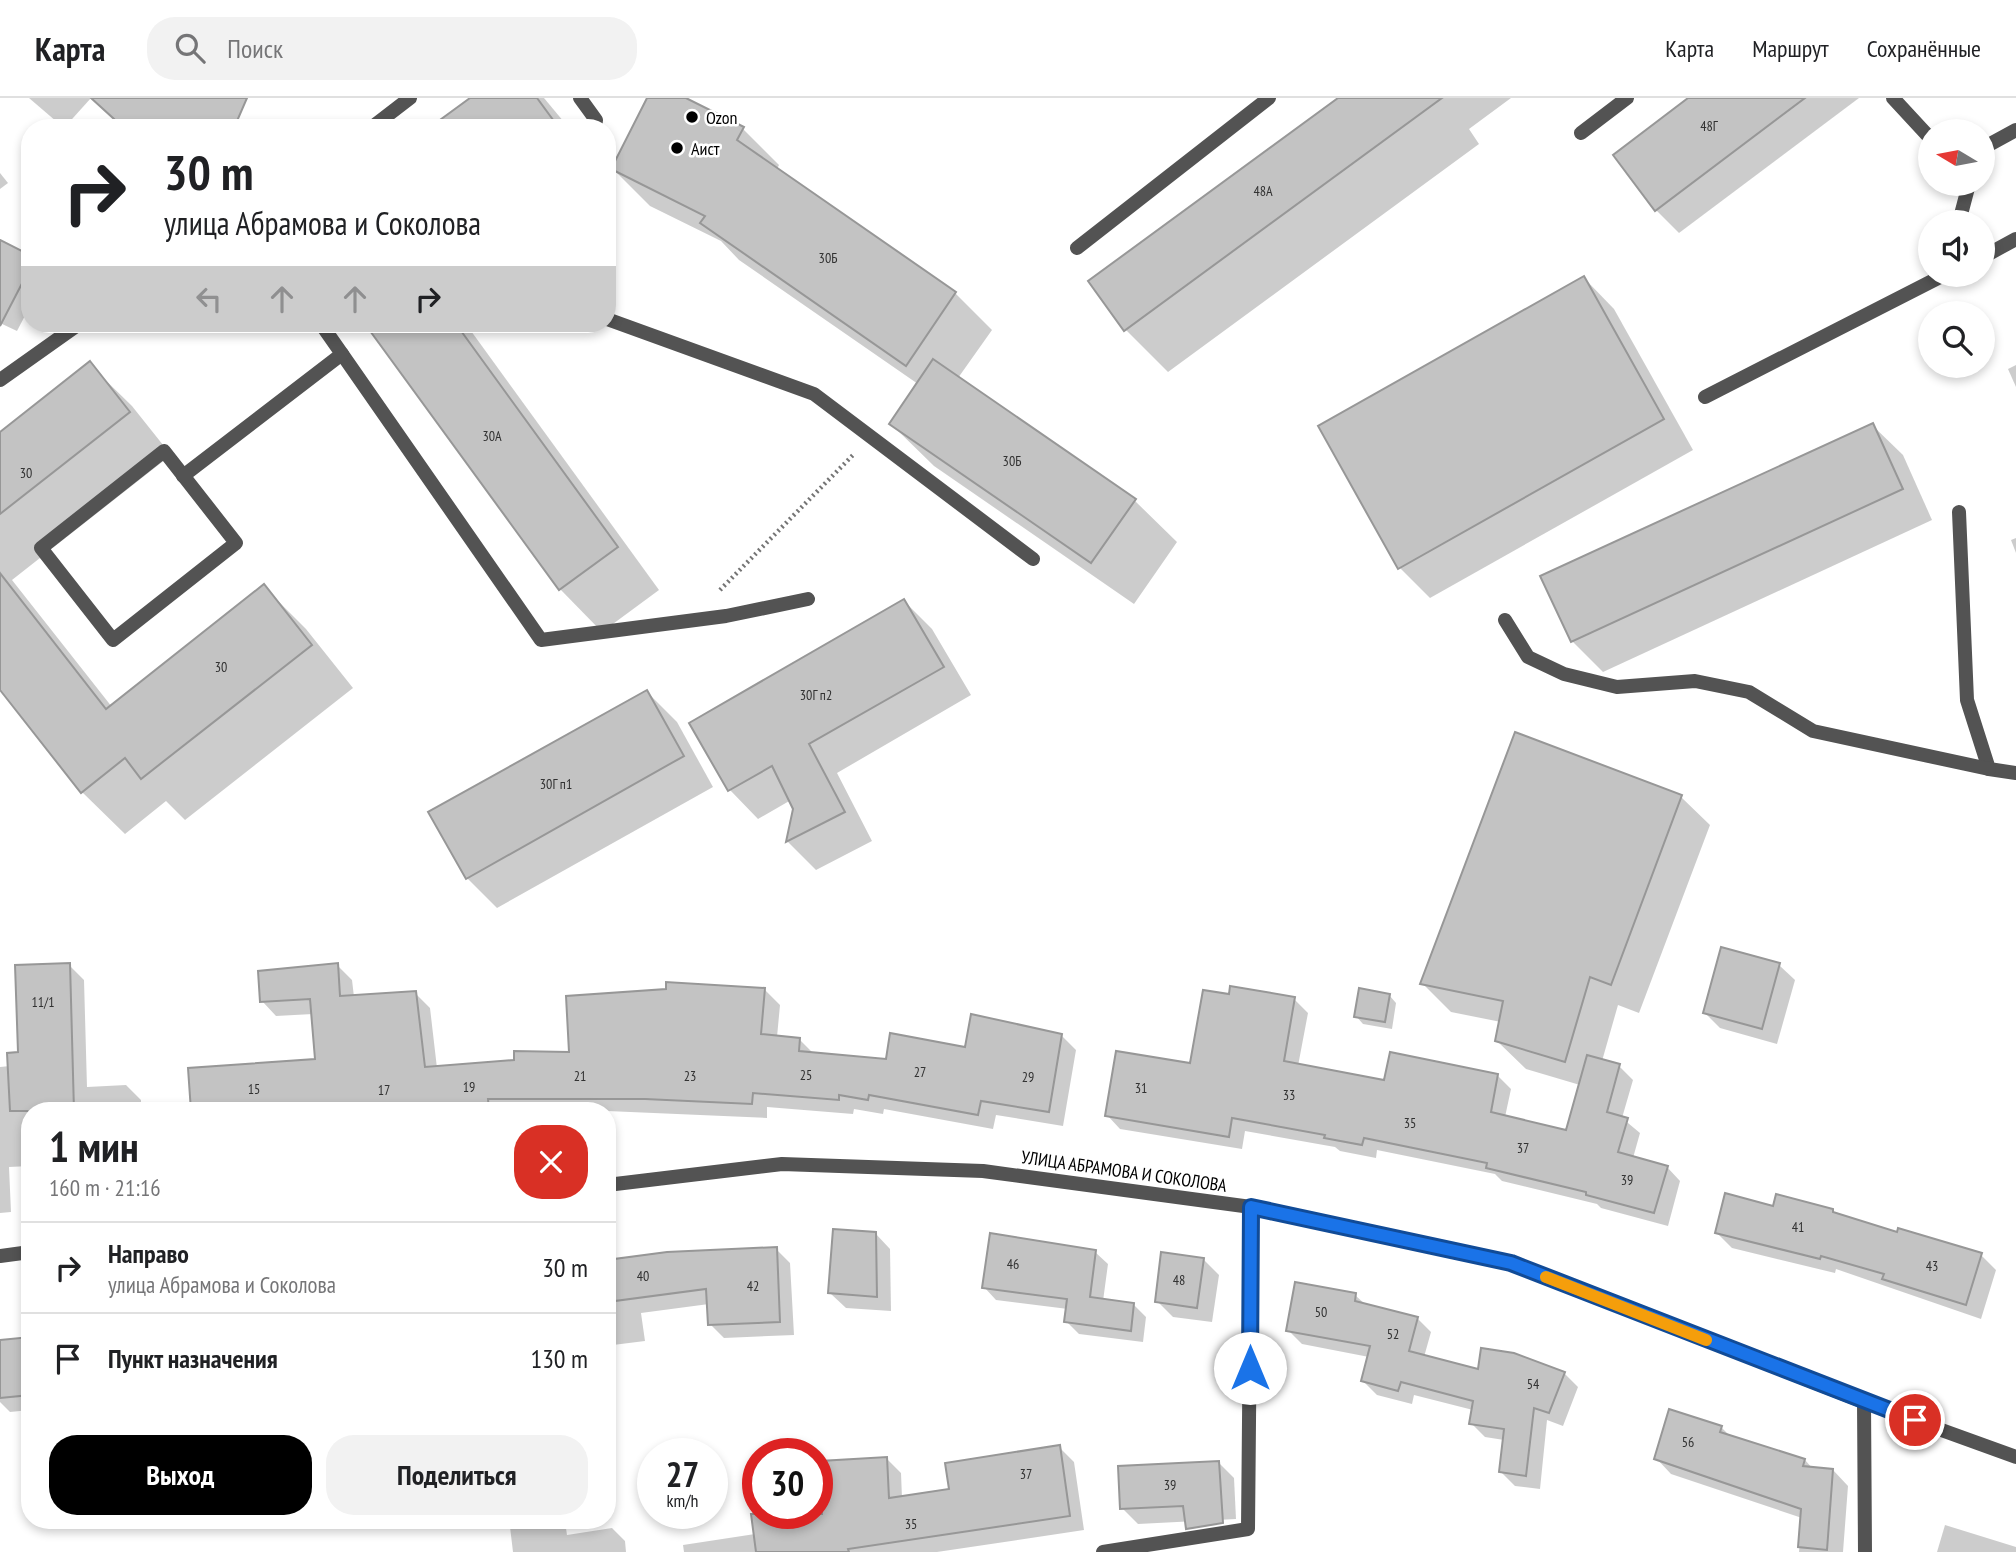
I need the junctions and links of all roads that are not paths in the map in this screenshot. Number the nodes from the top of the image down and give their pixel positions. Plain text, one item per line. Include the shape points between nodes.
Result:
1 (410, 98) edge
2 (580, 98) edge
3 (1269, 98) edge
4 (1627, 98) edge
5 (1893, 98) edge
6 (383, 119) edge
7 (595, 119) edge
8 (1918, 125) edge
9 (2016, 130) edge
10 (1581, 133) dead end
11 (1995, 141) edge
12 (2016, 239) edge
13 (1077, 248) dead end
14 (1995, 250) edge
15 (1921, 287) edge
16 (616, 322) edge
17 (66, 333) edge
18 (327, 333) edge
19 (342, 354) junction
20 (0, 380) edge
21 (1705, 397) dead end
22 (183, 476) junction
23 (1959, 512) dead end
24 (1033, 559) dead end
25 (808, 599) dead end
26 (1505, 620) dead end
27 (1989, 769) junction
28 (2016, 773) edge
29 (616, 1184) edge
30 (1251, 1207) junction
31 (21, 1253) edge
32 (0, 1255) edge
33 (1864, 1402) junction
34 (2016, 1457) edge
35 (1103, 1552) edge
36 (1865, 1552) edge

1 - 6 street
2 - 7 street
3 - 13 street
4 - 10 street
5 - 8 street
9 - 11 street
12 - 14 street
15 - 21 street
16 - 24 street via 814,394
17 - 20 street
18 - 19 street
19 - 22 street
19 - 25 street via 541,640 686,622
22 - 22 street via 164,451 41,548 113,640 236,543
23 - 27 street via 1967,700
26 - 27 street via 1528,657 1564,674 1617,687 1695,681 1749,692 1813,731
27 - 28 street
29 - 30 street, УЛИЦА АБРАМОВА И СОКОЛОВА via 796,1165 983,1171
30 - 33 street, УЛИЦА АБРАМОВА И СОКОЛОВА via 1511,1263
30 - 35 street via 1248,1529
31 - 32 street
33 - 34 street, УЛИЦА АБРАМОВА И СОКОЛОВА
33 - 36 street

